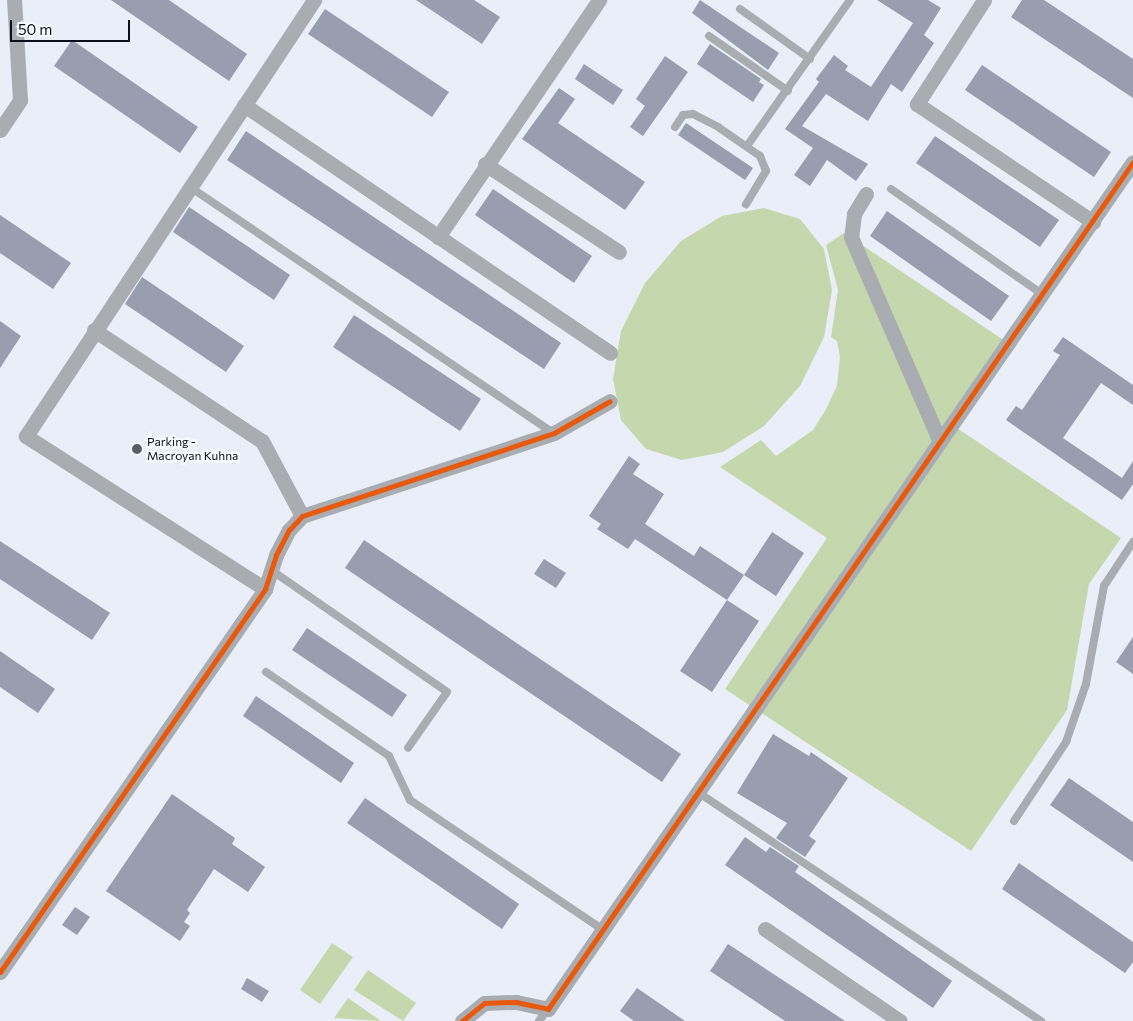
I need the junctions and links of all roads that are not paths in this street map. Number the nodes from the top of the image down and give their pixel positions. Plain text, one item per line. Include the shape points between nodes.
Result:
1 (14, 0) edge
2 (314, 0) edge
3 (599, 0) edge
4 (850, 0) edge
5 (984, 0) edge
6 (740, 9) dead end
7 (709, 36) dead end
8 (810, 59) junction
9 (788, 91) junction
10 (244, 105) junction
11 (675, 127) dead end
12 (0, 130) edge
13 (747, 146) junction
14 (1133, 162) edge
15 (485, 164) junction
16 (190, 186) junction
17 (891, 190) dead end
18 (866, 194) dead end
19 (746, 204) dead end
20 (1093, 222) junction
21 (438, 237) junction
22 (619, 252) dead end
23 (1042, 294) junction
24 (94, 330) junction
25 (610, 353) dead end
26 (610, 401) dead end
27 (554, 433) junction
28 (939, 439) junction
29 (302, 516) junction
30 (1133, 542) edge
31 (270, 570) junction
32 (265, 589) junction
33 (266, 672) dead end
34 (408, 748) dead end
35 (696, 791) junction
36 (1014, 821) dead end
37 (765, 928) dead end
38 (602, 930) junction
39 (0, 972) edge
40 (543, 1015) edge
41 (462, 1021) edge
42 (900, 1021) edge
43 (1042, 1021) edge

1 - 12 street via 20,100
2 - 10 street
3 - 15 street
4 - 8 lane
5 - 20 street via 917,104
6 - 8 lane
7 - 9 lane
8 - 9 lane
9 - 13 lane
10 - 16 street
10 - 21 street
11 - 13 lane via 683,115 690,113
13 - 19 lane via 764,162 766,171
14 - 20 street
15 - 21 street
15 - 22 street
16 - 24 street
16 - 27 lane
17 - 23 lane
18 - 28 street via 854,214 851,237
20 - 23 street
21 - 25 street
23 - 28 street
24 - 29 street via 262,441
24 - 32 street via 26,436
26 - 27 street
27 - 29 street
28 - 35 street
29 - 31 street via 289,530
30 - 36 lane via 1104,586 1086,684 1066,742
31 - 32 street
31 - 34 lane via 446,692
32 - 39 street
33 - 38 lane via 389,756 410,800
35 - 38 street
35 - 43 lane
37 - 42 street
38 - 40 street
40 - 41 street via 516,1002 484,1003

